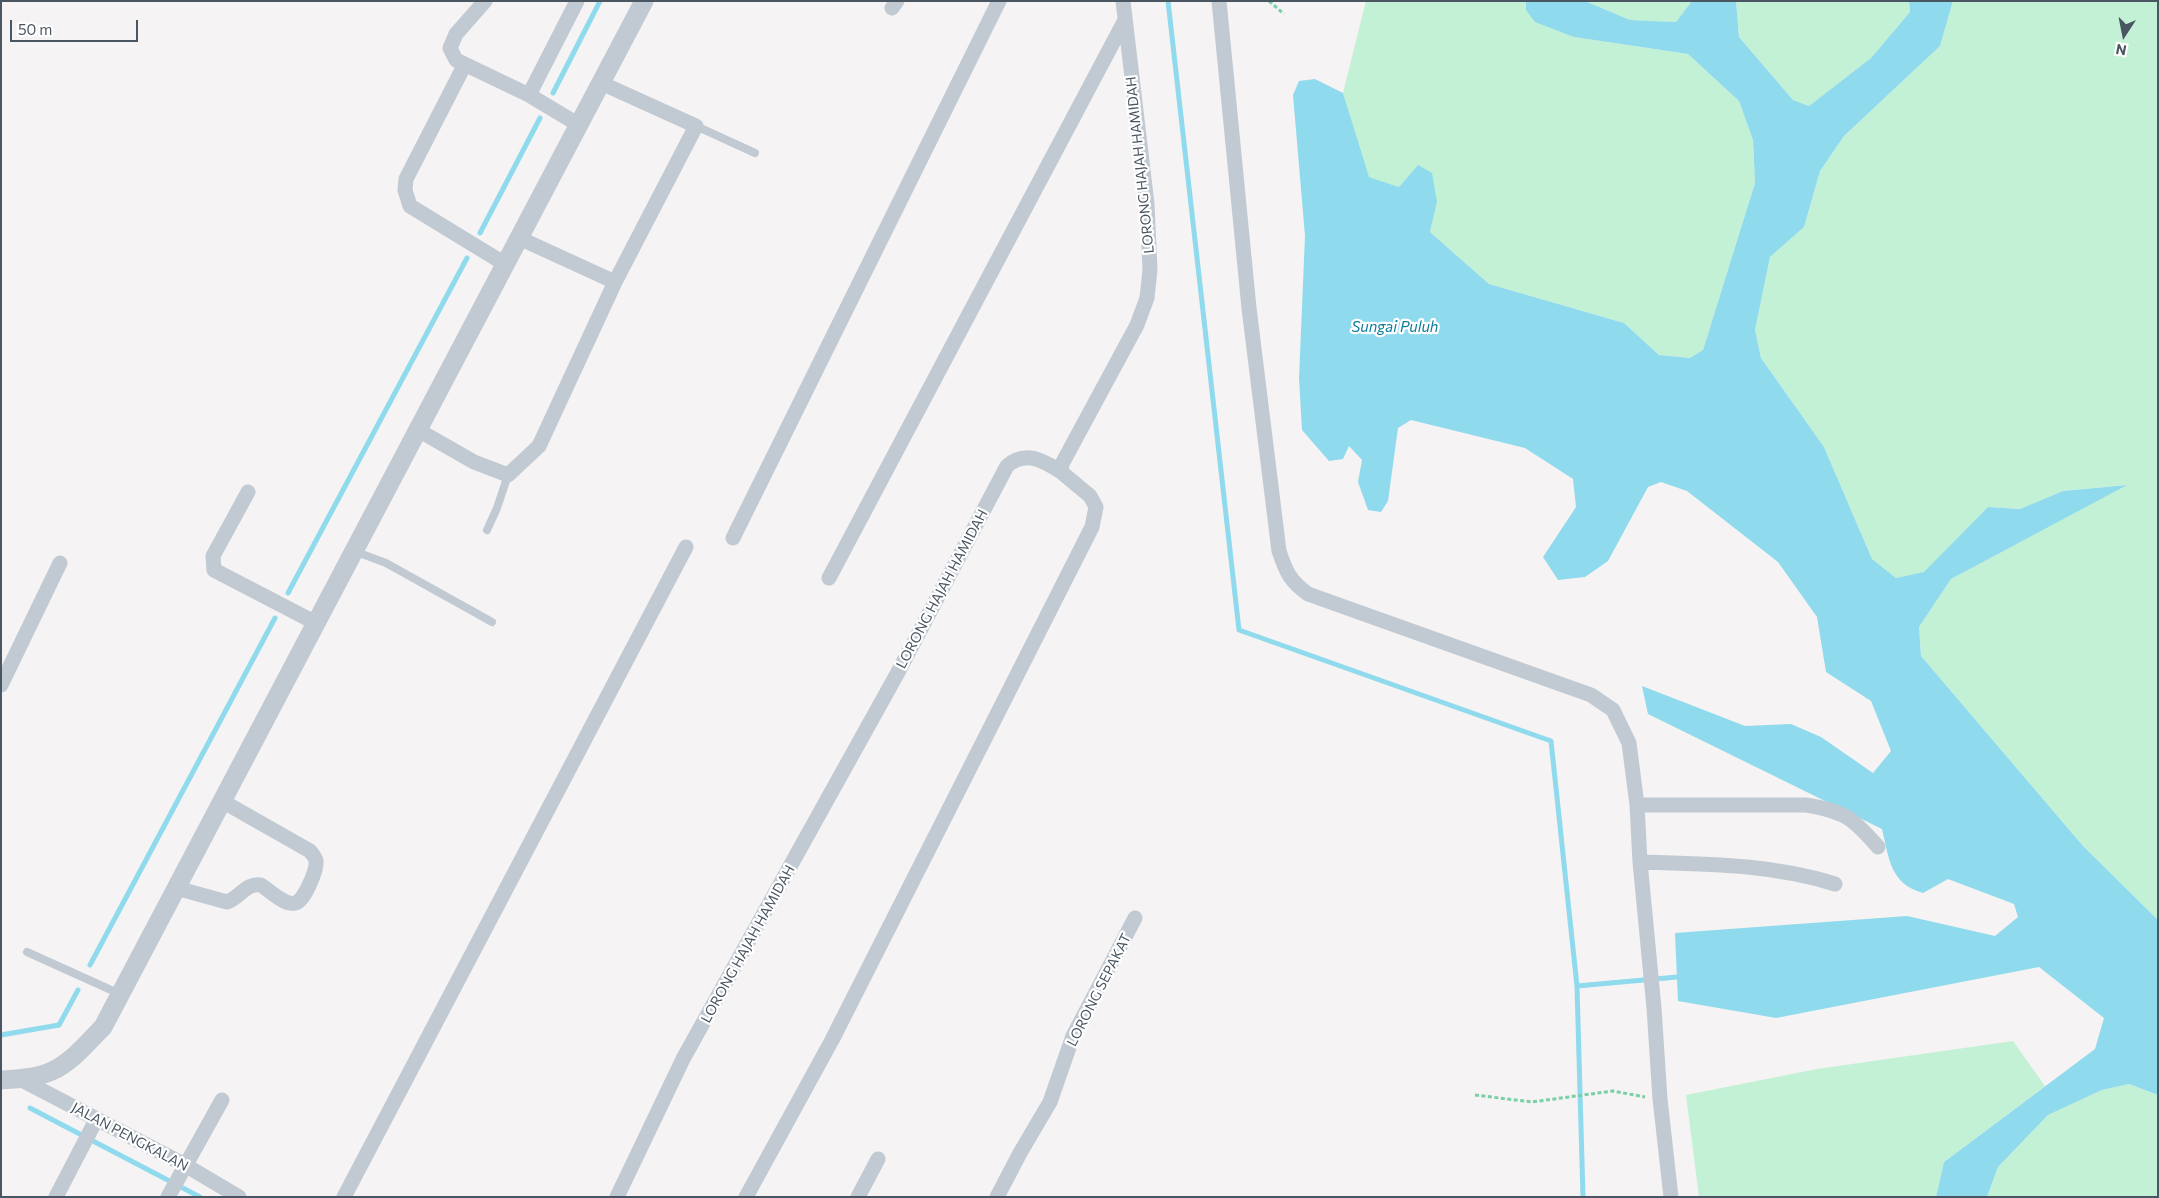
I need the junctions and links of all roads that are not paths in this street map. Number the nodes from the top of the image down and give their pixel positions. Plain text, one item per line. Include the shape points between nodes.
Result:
1 (484, 1) edge
2 (577, 1) edge
3 (644, 1) edge
4 (999, 1) edge
5 (1123, 1) edge
6 (1219, 1) edge
7 (1125, 20) junction
8 (464, 66) junction
9 (601, 83) junction
10 (529, 95) junction
11 (579, 125) junction
12 (696, 126) junction
13 (755, 153) dead end
14 (519, 238) junction
15 (505, 264) junction
16 (615, 282) junction
17 (418, 430) junction
18 (1060, 470) junction
19 (508, 475) junction
20 (248, 492) dead end
21 (487, 530) dead end
22 (733, 538) dead end
23 (686, 547) dead end
24 (354, 551) junction
25 (60, 563) dead end
26 (829, 578) dead end
27 (492, 622) dead end
28 (316, 623) junction
29 (1, 685) edge
30 (222, 801) junction
31 (1637, 805) junction
32 (1878, 847) dead end
33 (1640, 862) junction
34 (1835, 884) dead end
35 (176, 888) junction
36 (1135, 918) dead end
37 (27, 952) dead end
38 (120, 994) junction
39 (20, 1079) junction
40 (1, 1080) edge
41 (222, 1100) dead end
42 (93, 1126) junction
43 (878, 1159) dead end
44 (183, 1169) junction
45 (169, 1195) edge
46 (56, 1197) edge
47 (239, 1197) edge
48 (344, 1197) edge
49 (617, 1197) edge
50 (746, 1197) edge
51 (858, 1197) edge
52 (997, 1197) edge
53 (1671, 1197) edge

1 - 8 street via 456,34 450,48 456,60
2 - 10 street
3 - 9 street
4 - 22 street
5 - 7 street, LORONG HAJAH HAMIDAH
6 - 31 street via 1249,308 1279,550 1286,571 1295,585 1308,594 1591,695 1613,710 1629,743
7 - 18 street, LORONG HAJAH HAMIDAH via 1147,204 1150,270 1147,298 1137,326
7 - 26 street
8 - 10 street
8 - 15 street via 406,178 405,190 410,206
9 - 11 street
9 - 12 street
10 - 11 street
11 - 14 street
12 - 13 lane
12 - 16 street
14 - 15 street
14 - 16 street
15 - 17 street
16 - 19 street via 538,446
17 - 19 street via 474,462
17 - 24 street
18 - 49 street, LORONG HAJAH HAMIDAH via 1027,456 1008,466 897,674 683,1059
18 - 50 street via 1090,496 1096,506 1092,527 832,1040
19 - 21 lane
20 - 28 street via 213,556 214,570
23 - 48 street
24 - 27 lane via 386,563
24 - 28 street
25 - 29 street
28 - 30 street
30 - 35 street
30 - 35 street via 310,851 316,860 315,870 301,900 295,904 288,903 255,884 227,902
31 - 32 street via 1806,805 1825,808 1856,822
31 - 33 street
33 - 34 street via 1729,864 1808,875
33 - 53 street
35 - 38 street
36 - 52 street, LORONG SEPAKAT via 1073,1036 1050,1102
37 - 38 lane
38 - 39 street via 103,1027 81,1050 52,1072
39 - 40 street
39 - 42 street, JALAN PENGKALAN
41 - 44 street
42 - 44 street, JALAN PENGKALAN
42 - 46 street
43 - 51 street
44 - 45 street
44 - 47 street, JALAN PENGKALAN

